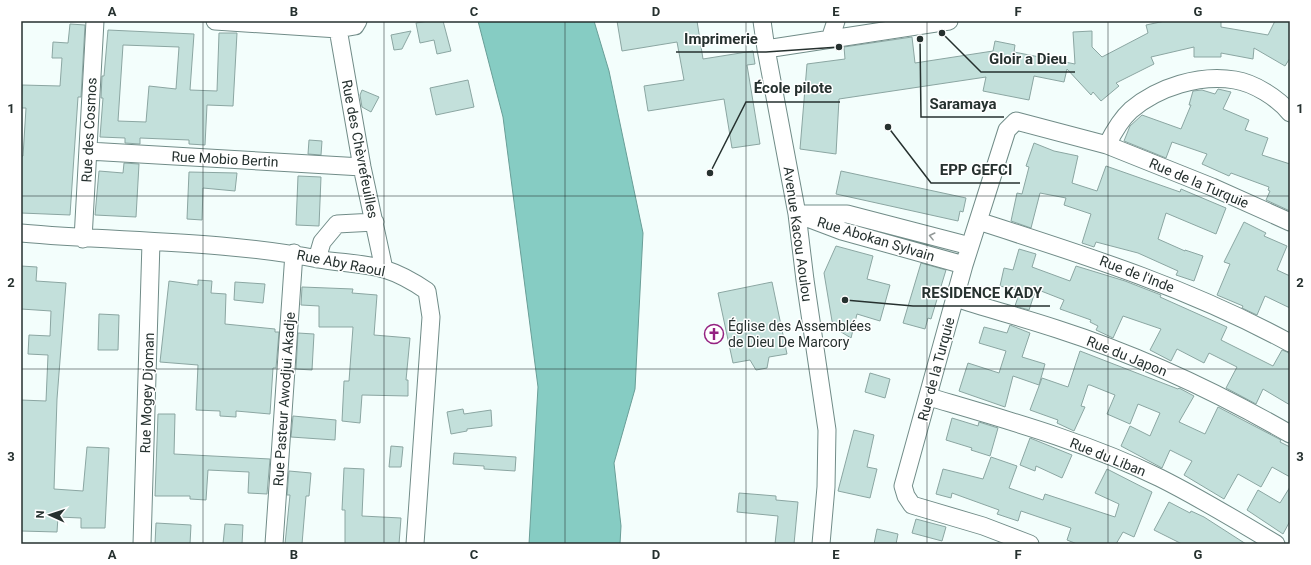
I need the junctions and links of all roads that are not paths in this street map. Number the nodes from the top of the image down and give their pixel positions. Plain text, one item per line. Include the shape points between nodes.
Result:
1 (95, 21) edge
2 (215, 21) edge
3 (358, 21) edge
4 (762, 21) edge
5 (836, 21) edge
6 (949, 21) edge
7 (334, 26) edge
8 (830, 39) junction
9 (766, 49) junction
10 (1290, 113) edge
11 (1107, 145) junction
12 (88, 151) junction
13 (362, 167) junction
14 (797, 214) junction
15 (978, 221) junction
16 (375, 222) junction
17 (1290, 222) edge
18 (21, 233) edge
19 (83, 239) junction
20 (151, 242) junction
21 (970, 246) junction
22 (294, 253) junction
23 (317, 259) junction
24 (964, 266) junction
25 (384, 269) junction
26 (955, 298) junction
27 (1290, 343) edge
28 (929, 397) junction
29 (1290, 434) edge
30 (142, 544) edge
31 (274, 544) edge
32 (415, 544) edge
33 (821, 544) edge
34 (1030, 544) edge
35 (1276, 544) edge

1 - 12 street, Rue des Cosmos
2 - 7 street
3 - 7 street via 355,26
4 - 9 street, Avenue Kacou Aoulou
5 - 8 street
6 - 8 street
7 - 13 street, Rue des Chèvrefeuilles
8 - 9 street
9 - 14 street, Avenue Kacou Aoulou
10 - 11 street via 1266,94 1236,80 1208,80 1182,84 1151,96 1130,111 1116,128
11 - 15 street, Rue de la Turquie via 1016,121 1007,130
11 - 17 street, Rue de la Turquie via 1212,187
12 - 13 street, Rue Mobio Bertin
12 - 19 street, Rue des Cosmos
13 - 16 street, Rue des Chèvrefeuilles
21 -> 14 street, Rue Abokan Sylvain via 847,214
14 - 24 street, Rue Abokan Sylvain via 842,231
14 - 33 street, Avenue Kacou Aoulou via 827,430
15 - 21 street, Rue de la Turquie
15 - 27 street, Rue de l'Inde via 1080,253 1166,284
16 - 23 street via 337,224 322,242
16 - 25 street, Rue des Chèvrefeuilles
18 - 19 street, Rue Aby Raoul
19 - 20 street, Rue Aby Raoul
20 - 22 street, Rue Aby Raoul
20 - 30 street, Rue Mogey Djoman
21 - 24 street, Rue de la Turquie
22 - 23 street, Rue Aby Raoul
22 - 31 street, Rue Pasteur Awodjui Akadje
23 - 25 street, Rue Aby Raoul
24 - 26 street, Rue de la Turquie
25 - 32 street, Rue Aby Raoul via 409,279 428,291 432,317
26 - 28 street, Rue de la Turquie
26 - 29 street, Rue du Japon via 1058,329 1142,360 1247,409
28 - 34 street, Rue de la Turquie via 903,486 912,506 983,526
28 - 35 street, Rue du Liban via 1017,423 1107,455 1160,478

